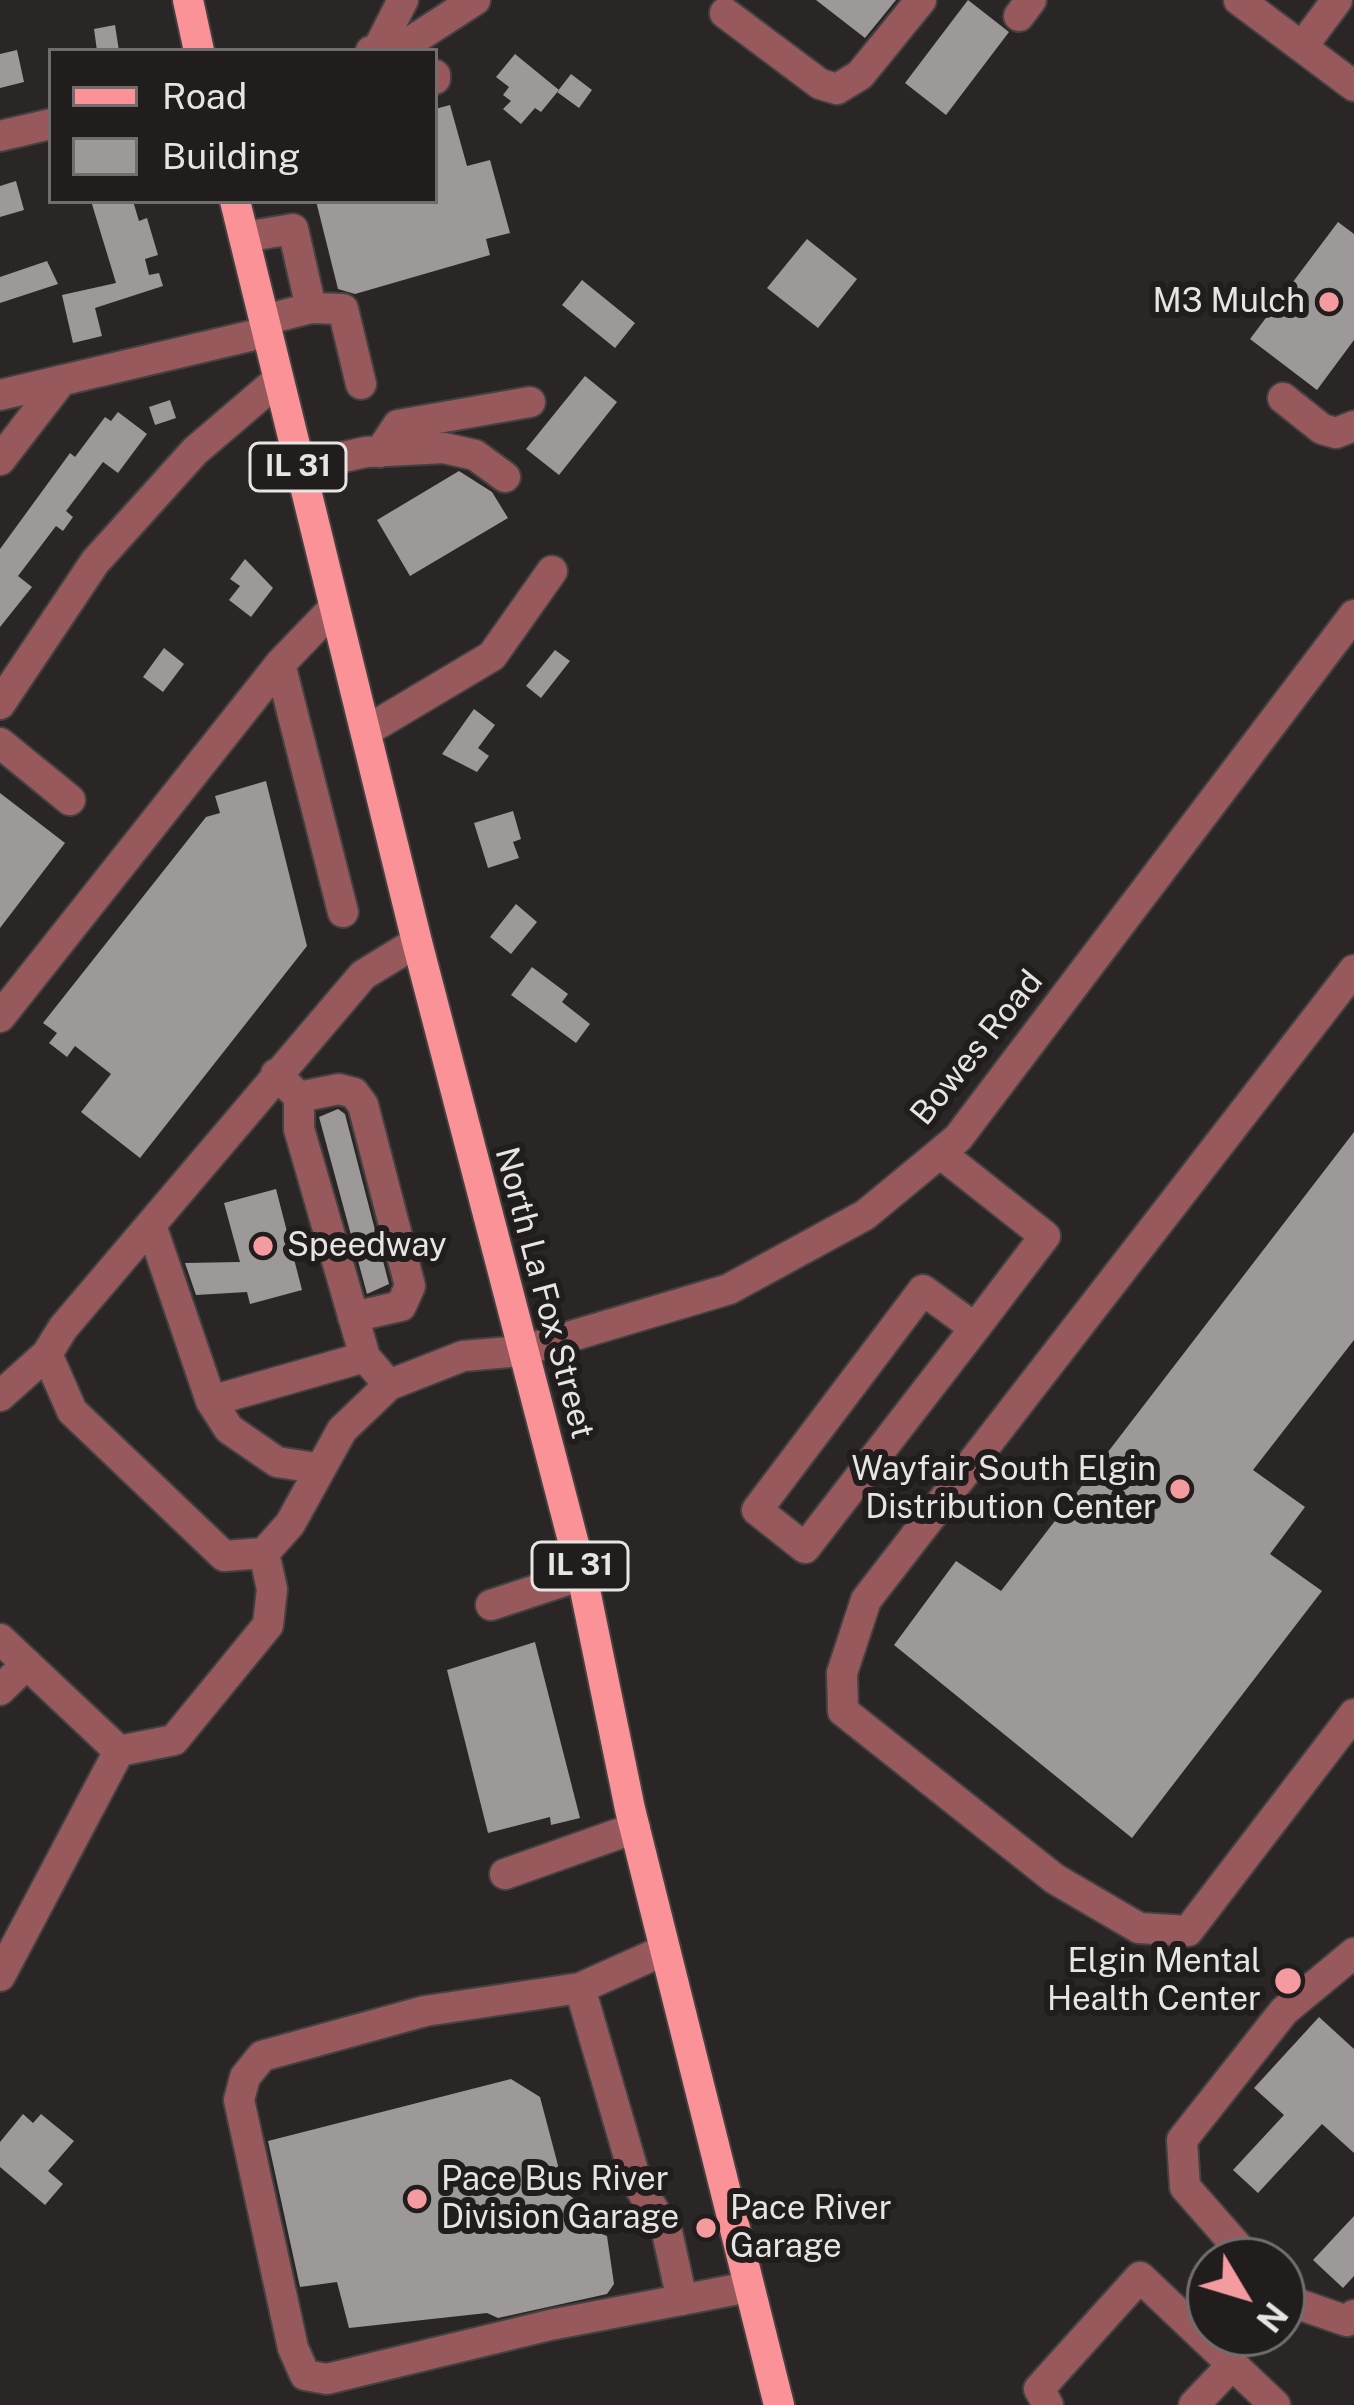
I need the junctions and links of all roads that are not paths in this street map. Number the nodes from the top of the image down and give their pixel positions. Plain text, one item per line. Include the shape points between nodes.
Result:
1 (188, 0) edge
2 (403, 0) edge
3 (475, 0) edge
4 (921, 0) edge
5 (1239, 0) edge
6 (1337, 0) edge
7 (725, 13) dead end
8 (428, 42) edge
9 (1302, 47) junction
10 (199, 48) edge
11 (376, 48) edge
12 (388, 48) edge
13 (1354, 86) edge
14 (48, 125) edge
15 (0, 136) edge
16 (236, 204) edge
17 (244, 237) junction
18 (310, 308) junction
19 (265, 326) junction
20 (62, 380) junction
21 (278, 380) junction
22 (361, 384) dead end
23 (0, 394) edge
24 (1282, 398) dead end
25 (530, 402) dead end
26 (1354, 426) edge
27 (380, 452) junction
28 (0, 460) edge
29 (298, 467) junction
30 (505, 477) dead end
31 (552, 572) dead end
32 (333, 608) junction
33 (1354, 615) edge
34 (280, 664) junction
35 (0, 704) edge
36 (366, 731) junction
37 (0, 743) edge
38 (70, 800) dead end
39 (343, 912) dead end
40 (417, 943) junction
41 (1354, 970) edge
42 (0, 1017) edge
43 (276, 1074) junction
44 (298, 1097) junction
45 (940, 1153) junction
46 (152, 1228) junction
47 (352, 1317) junction
48 (975, 1328) junction
49 (521, 1351) junction
50 (47, 1354) junction
51 (365, 1357) junction
52 (389, 1385) junction
53 (0, 1396) edge
54 (211, 1400) junction
55 (316, 1468) junction
56 (264, 1553) junction
57 (582, 1575) junction
58 (490, 1605) dead end
59 (0, 1639) edge
60 (27, 1664) junction
61 (0, 1690) edge
62 (1354, 1714) edge
63 (119, 1751) junction
64 (635, 1828) junction
65 (505, 1874) dead end
66 (665, 1950) junction
67 (1354, 1953) edge
68 (0, 1976) edge
69 (580, 1988) junction
70 (1229, 2237) edge
71 (749, 2287) junction
72 (682, 2300) junction
73 (1306, 2307) edge
74 (1354, 2315) edge
75 (1233, 2364) junction
76 (779, 2405) edge
77 (1048, 2405) edge
78 (1194, 2405) edge
79 (1275, 2405) edge

1 - 10 main road
2 - 11 street
3 - 8 street
4 - 7 street via 860,75 837,89
5 - 9 street
6 - 9 street
8 - 12 street
9 - 13 street
14 - 15 street
16 - 17 main road, North La Fox Street / IL 31
17 - 18 street via 293,229
17 - 19 main road, North La Fox Street / IL 31
18 - 19 street
18 - 22 street via 343,309
19 - 20 street
19 - 21 main road, North La Fox Street / IL 31
20 - 23 street
20 - 28 street
21 - 29 main road, North La Fox Street / IL 31
21 - 35 street via 195,451 95,562
24 - 26 street via 1322,429
25 - 27 street via 398,425
27 - 29 street
27 - 30 street via 475,454
29 - 32 main road, North La Fox Street / IL 31
31 - 36 street via 492,656
32 - 34 street
32 - 36 main road, North La Fox Street / IL 31
33 - 45 street, Bowes Road
34 - 39 street
34 - 42 street
36 - 40 main road, North La Fox Street / IL 31
37 - 38 street
40 - 43 street via 363,975
40 - 49 main road, North La Fox Street / IL 31
41 - 62 street via 866,1600 842,1673 843,1711 1055,1879 1138,1928 1188,1931
43 - 44 street
43 - 46 street
44 - 47 street via 299,1129
44 - 47 street via 338,1090 362,1105 410,1286 401,1306
45 - 48 street via 1045,1236
45 - 49 street, Bowes Road via 865,1215 729,1288
46 - 50 street
46 - 54 street
47 - 51 street
48 - 48 street via 805,1548 757,1510 923,1290
49 - 52 street, Bowes Road via 463,1356
49 - 57 main road, North La Fox Street / IL 31
50 - 53 street
50 - 56 street via 72,1411 165,1505 224,1556
51 - 52 street
51 - 54 street
52 - 55 street via 364,1404
54 - 55 street via 229,1429 277,1462
55 - 56 street via 290,1524
56 - 63 street via 272,1588 268,1625 244,1660 174,1740
57 - 58 street
57 - 64 main road, North La Fox Street / IL 31
59 - 60 street
60 - 61 street
60 - 63 street
63 - 68 street
64 - 65 street
64 - 66 main road, North La Fox Street / IL 31
66 - 69 street
66 - 71 main road, North La Fox Street / IL 31
67 - 70 street via 1284,2011 1182,2140 1185,2187
69 - 72 street via 636,2181 667,2231
69 - 72 street via 425,2011 262,2056 245,2077 239,2100 292,2348 305,2375 327,2379
71 - 72 street
71 - 76 main road, North La Fox Street / IL 31
73 - 74 street via 1347,2321
75 - 77 street via 1140,2277 1039,2389
75 - 78 street
75 - 79 street

